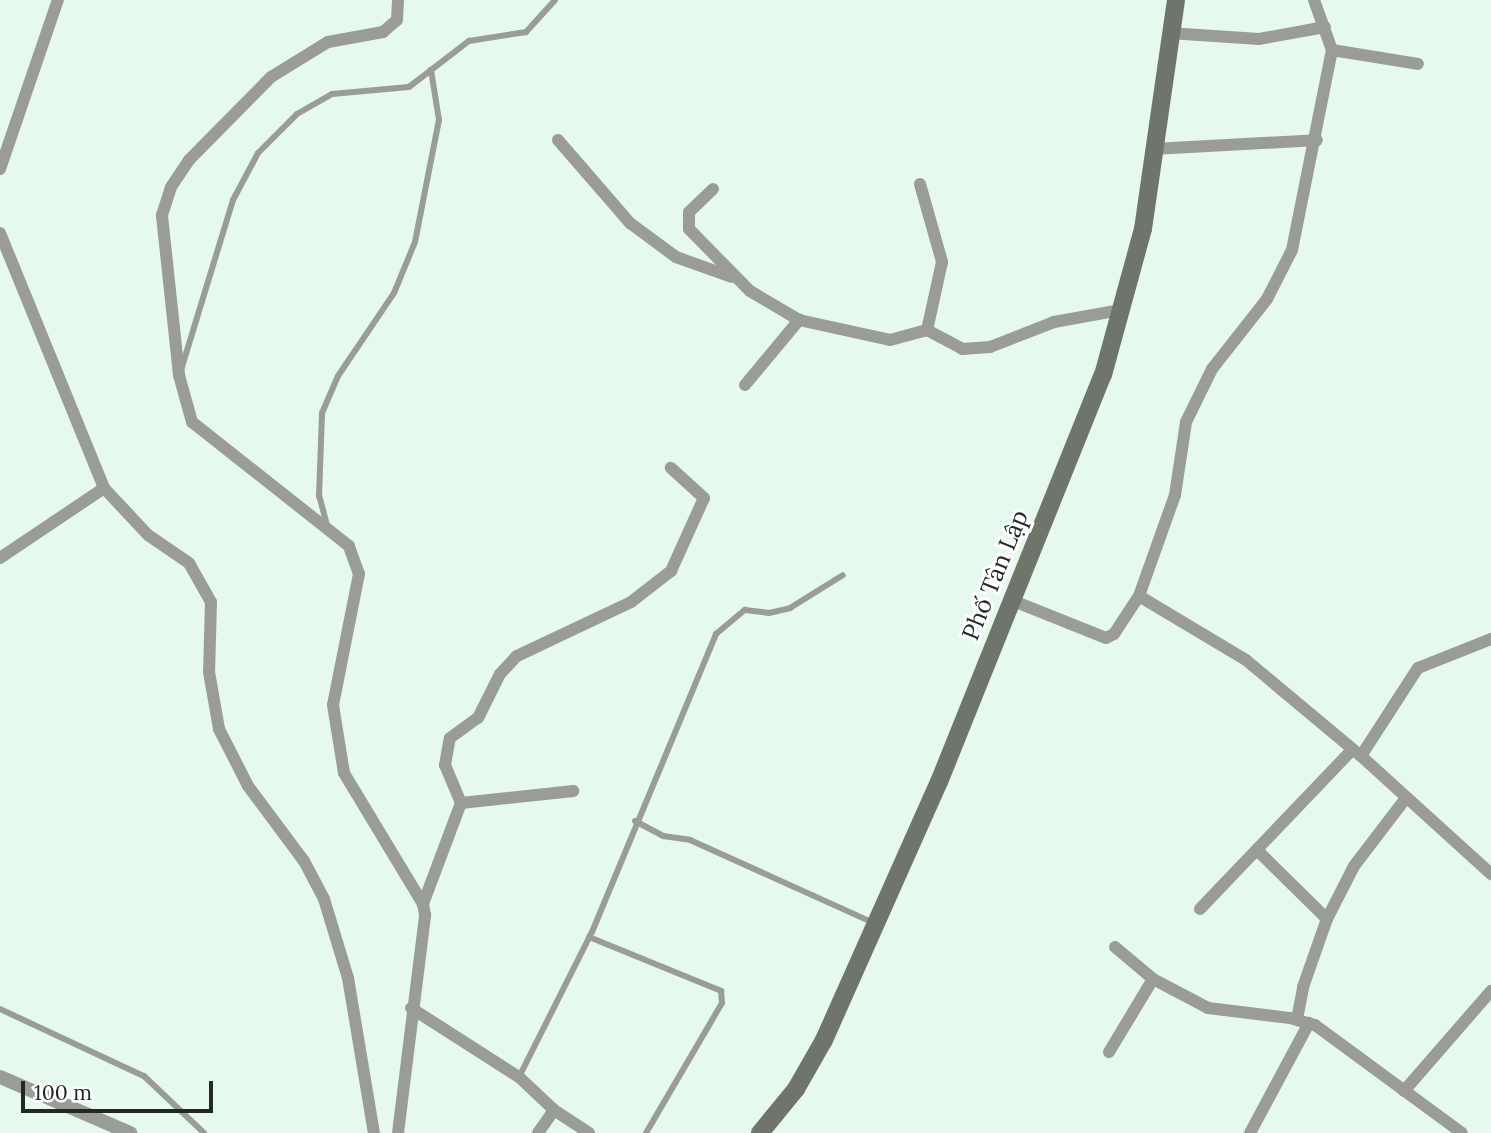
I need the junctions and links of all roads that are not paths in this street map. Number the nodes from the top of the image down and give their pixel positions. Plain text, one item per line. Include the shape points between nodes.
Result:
1 (58, 0) edge
2 (398, 0) edge
3 (555, 0) edge
4 (1176, 0) edge
5 (1314, 0) edge
6 (1325, 27) junction
7 (1169, 33) junction
8 (1332, 50) junction
9 (1418, 64) dead end
10 (431, 70) junction
11 (558, 140) dead end
12 (1317, 140) junction
13 (1153, 149) junction
14 (0, 169) edge
15 (920, 184) dead end
16 (713, 189) dead end
17 (0, 233) edge
18 (736, 279) junction
19 (1121, 310) junction
20 (799, 320) junction
21 (927, 330) junction
22 (179, 375) junction
23 (745, 385) dead end
24 (671, 468) dead end
25 (104, 488) junction
26 (331, 535) junction
27 (0, 558) edge
28 (843, 575) dead end
29 (1139, 596) junction
30 (1011, 600) junction
31 (1491, 639) edge
32 (1357, 752) junction
33 (573, 791) dead end
34 (1406, 798) junction
35 (461, 803) junction
36 (635, 821) junction
37 (1257, 849) junction
38 (1491, 874) edge
39 (423, 904) junction
40 (1200, 909) dead end
41 (1327, 919) junction
42 (876, 924) junction
43 (589, 937) junction
44 (1115, 947) dead end
45 (1153, 979) junction
46 (1491, 991) edge
47 (411, 1008) junction
48 (0, 1009) edge
49 (1303, 1021) junction
50 (1108, 1052) dead end
51 (0, 1077) edge
52 (519, 1077) junction
53 (1404, 1091) junction
54 (554, 1110) junction
55 (401, 1131) edge
56 (130, 1133) edge
57 (204, 1133) edge
58 (374, 1133) edge
59 (538, 1133) edge
60 (589, 1133) edge
61 (646, 1133) edge
62 (760, 1133) edge
63 (1250, 1133) edge
64 (1462, 1133) edge

1 - 14 street
2 - 22 street via 397,20 383,32 328,42 271,77 189,160 171,187 162,215
3 - 10 lane via 526,32 469,41
4 - 7 main road, Phố Tân Lập
5 - 6 street
6 - 7 street via 1259,39
6 - 8 street
7 - 13 main road, Phố Tân Lập
8 - 9 street
8 - 12 street
10 - 22 lane via 402,88 322,97 297,114 258,153 226,218
10 - 26 lane via 439,120 410,258 382,313 338,376 321,413 319,496
11 - 18 street via 630,223 676,257
12 - 13 street
12 - 29 street via 1285,267 1267,299 1212,369 1186,422 1175,495
13 - 19 main road, Phố Tân Lập via 1143,229
15 - 21 street via 942,262
16 - 18 street via 689,212 689,229
17 - 25 street
18 - 20 street
19 - 21 street via 1054,322 990,347 962,349
19 - 30 main road, Phố Tân Lập via 1104,375
20 - 21 street via 890,340
20 - 23 street
22 - 26 street via 192,422
24 - 35 street via 704,498 671,571 643,596 537,644 509,664 478,718 453,733 444,753
25 - 27 street
25 - 58 street via 148,535 189,563 211,602 209,672 219,729 243,778 304,861 324,899 348,978
26 - 39 street via 349,546 359,574 333,705 344,772
28 - 36 lane via 790,608 769,613 745,610 716,634
29 - 30 street via 1114,634 1106,638
29 - 32 street via 1236,653
30 - 42 main road, Phố Tân Lập via 939,782
31 - 32 street via 1418,668
32 - 34 street
32 - 37 street
33 - 35 street
34 - 38 street
34 - 41 street via 1354,866
35 - 39 street
36 - 42 lane via 663,836 690,840
36 - 43 lane
37 - 40 street
37 - 41 street
39 - 47 street via 423,945
41 - 49 street via 1303,987
42 - 62 main road, Phố Tân Lập via 824,1040 796,1089
43 - 52 lane
43 - 61 lane via 721,991 722,1003
44 - 45 street
45 - 49 street via 1222,1013
45 - 50 street
46 - 53 street
47 - 52 street
47 - 55 street
48 - 57 lane via 144,1076
49 - 53 street
49 - 63 street
51 - 56 street
52 - 54 street
53 - 64 street
54 - 59 street
54 - 60 street

